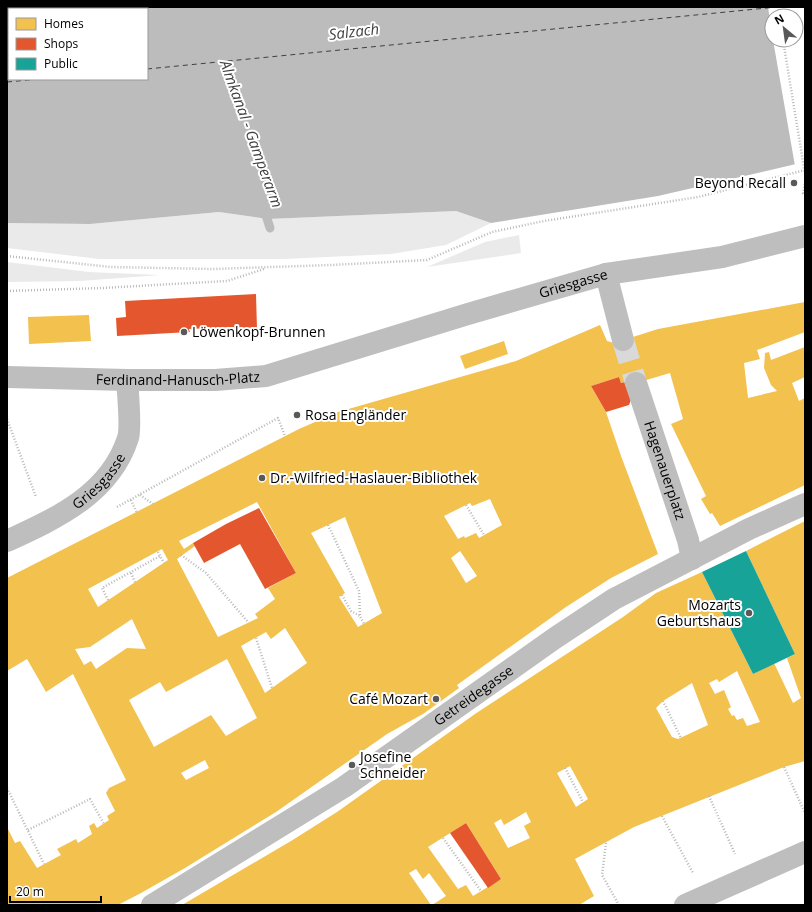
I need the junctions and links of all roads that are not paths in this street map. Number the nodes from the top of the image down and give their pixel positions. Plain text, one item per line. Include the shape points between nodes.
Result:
1 (805, 236) edge
2 (606, 274) junction
3 (623, 340) tunnel mouth
4 (346, 352) joint
5 (7, 377) edge
6 (127, 380) junction
7 (636, 383) tunnel mouth
8 (805, 504) edge
9 (7, 541) edge
10 (692, 559) junction
11 (805, 852) edge
12 (152, 905) edge
13 (685, 905) edge

1 - 2 street, Griesgasse via 722,257
2 - 3 street
2 - 4 street, Griesgasse
4 - 6 street, Ferdinand-Hanusch-Platz via 266,376 215,380
5 - 6 street, Ferdinand-Hanusch-Platz
6 - 9 street, Griesgasse via 129,437 110,475 84,500
7 - 10 street, Hagenauerplatz
8 - 10 street, Getreidegasse via 749,529
10 - 12 street, Getreidegasse via 614,599 344,787
11 - 13 street

